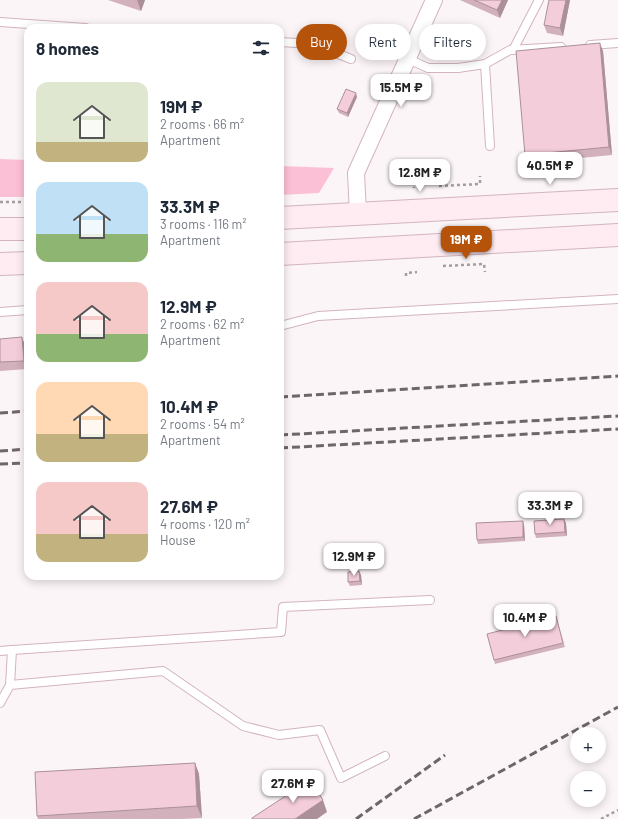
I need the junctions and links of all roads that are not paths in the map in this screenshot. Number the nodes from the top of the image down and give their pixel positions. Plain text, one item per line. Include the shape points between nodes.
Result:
1 (434, 0) edge
2 (539, 0) edge
3 (0, 22) edge
4 (29, 24) edge
5 (284, 42) edge
6 (618, 43) edge
7 (513, 50) junction
8 (411, 52) edge
9 (351, 59) dead end
10 (408, 60) edge
11 (410, 60) edge
12 (485, 64) junction
13 (490, 146) dead end
14 (618, 200) edge
15 (358, 214) junction
16 (284, 218) edge
17 (618, 235) edge
18 (284, 254) edge
19 (618, 299) edge
20 (24, 310) edge
21 (0, 312) edge
22 (284, 325) edge
23 (430, 600) dead end
24 (12, 650) junction
25 (0, 651) edge
26 (10, 685) junction
27 (0, 703) edge
28 (385, 756) dead end

1 - 8 street
2 - 7 lane
3 - 4 lane
5 - 9 lane via 314,44
6 - 7 lane
7 - 12 lane
10 - 15 street via 356,173
11 - 12 lane via 428,68 458,68
12 - 13 lane
14 - 15 main road
15 - 16 main road
17 - 18 main road
19 - 22 lane via 318,316
20 - 21 lane
23 - 24 lane via 283,607 281,632
24 - 25 lane
24 - 26 lane
26 - 27 lane
26 - 28 lane via 163,671 243,726 279,735 320,730 341,778

